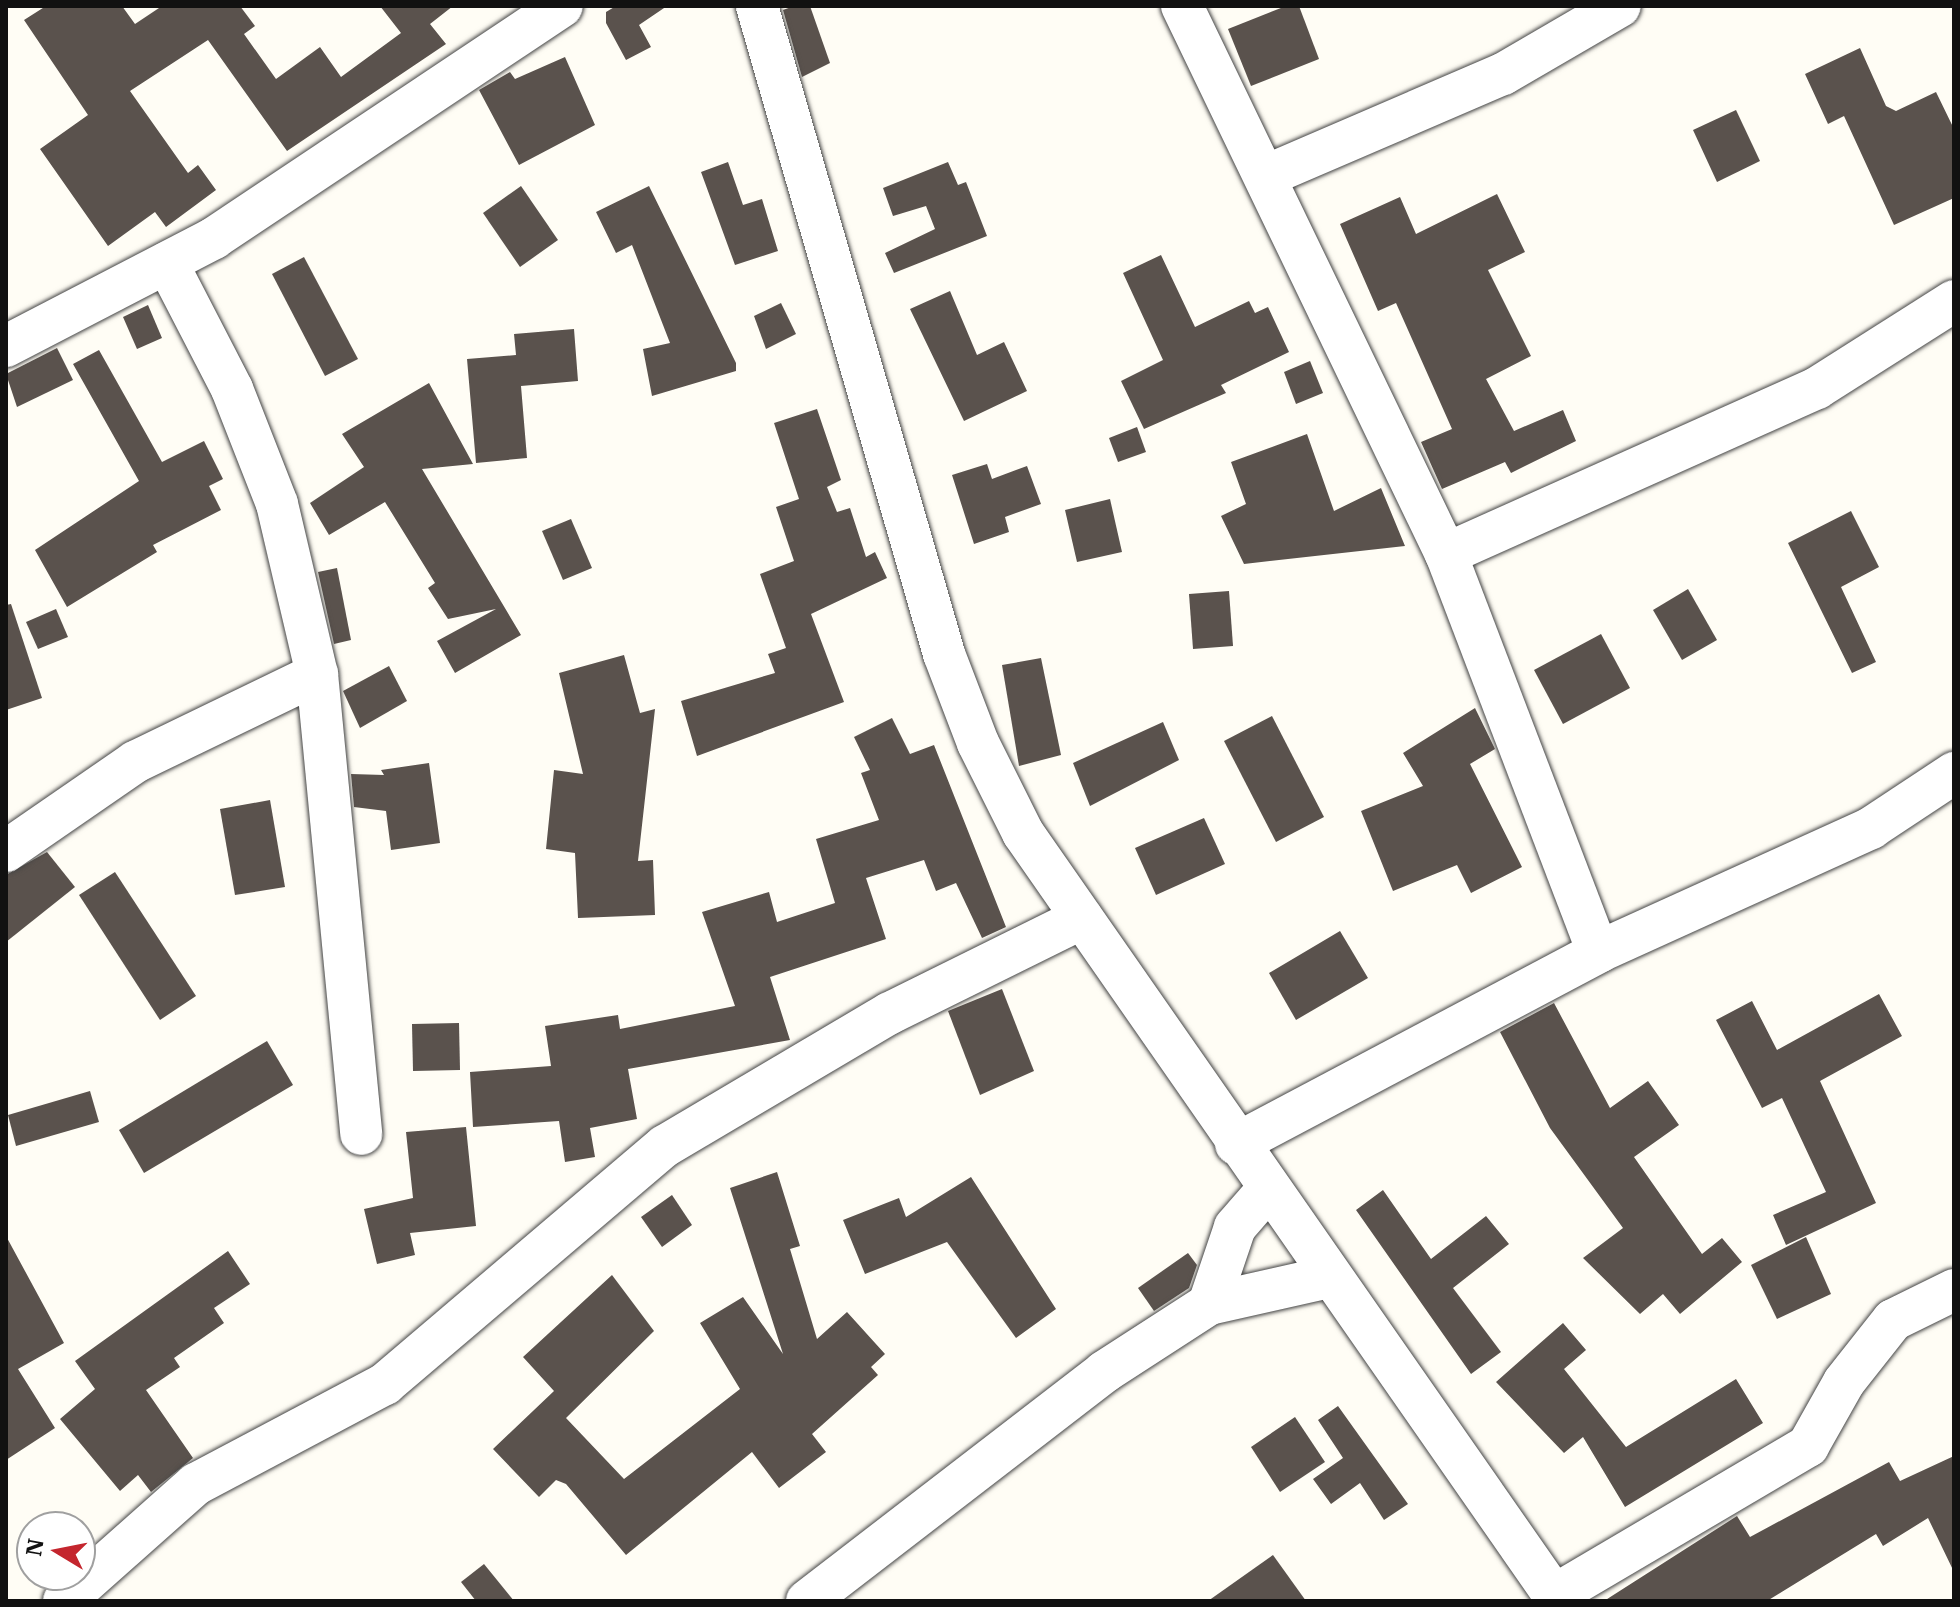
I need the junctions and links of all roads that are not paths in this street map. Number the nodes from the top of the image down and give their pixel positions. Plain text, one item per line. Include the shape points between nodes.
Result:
1 (562, 6) edge
2 (757, 6) edge
3 (1182, 6) edge
4 (1620, 6) edge
5 (1268, 175) junction
6 (167, 263) junction
7 (1954, 301) edge
8 (6, 346) edge
9 (1446, 554) junction
10 (317, 674) junction
11 (1954, 773) edge
12 (6, 851) edge
13 (1082, 918) junction
14 (1598, 952) junction
15 (361, 1134) dead end
16 (1236, 1144) junction
17 (1268, 1189) junction
18 (1329, 1277) junction
19 (1954, 1290) edge
20 (1209, 1304) junction
21 (1556, 1598) edge
22 (64, 1601) edge
23 (807, 1601) edge

1 - 6 street
2 - 13 street via 944,654 1017,820
3 - 5 street
4 - 5 street via 1503,74
5 - 9 street
6 - 8 street
6 - 10 street via 232,389 277,504
7 - 9 street via 1817,388
9 - 14 street
10 - 12 street via 135,762
10 - 15 street
11 - 14 street via 1871,828
13 - 16 street
13 - 22 street via 890,1013 665,1146 385,1384 196,1484
14 - 16 street
16 - 17 street
17 - 18 street
17 - 20 street via 1235,1227
18 - 20 street
18 - 21 street
19 - 21 street via 1893,1320 1844,1382 1808,1446
20 - 23 street via 1104,1372

